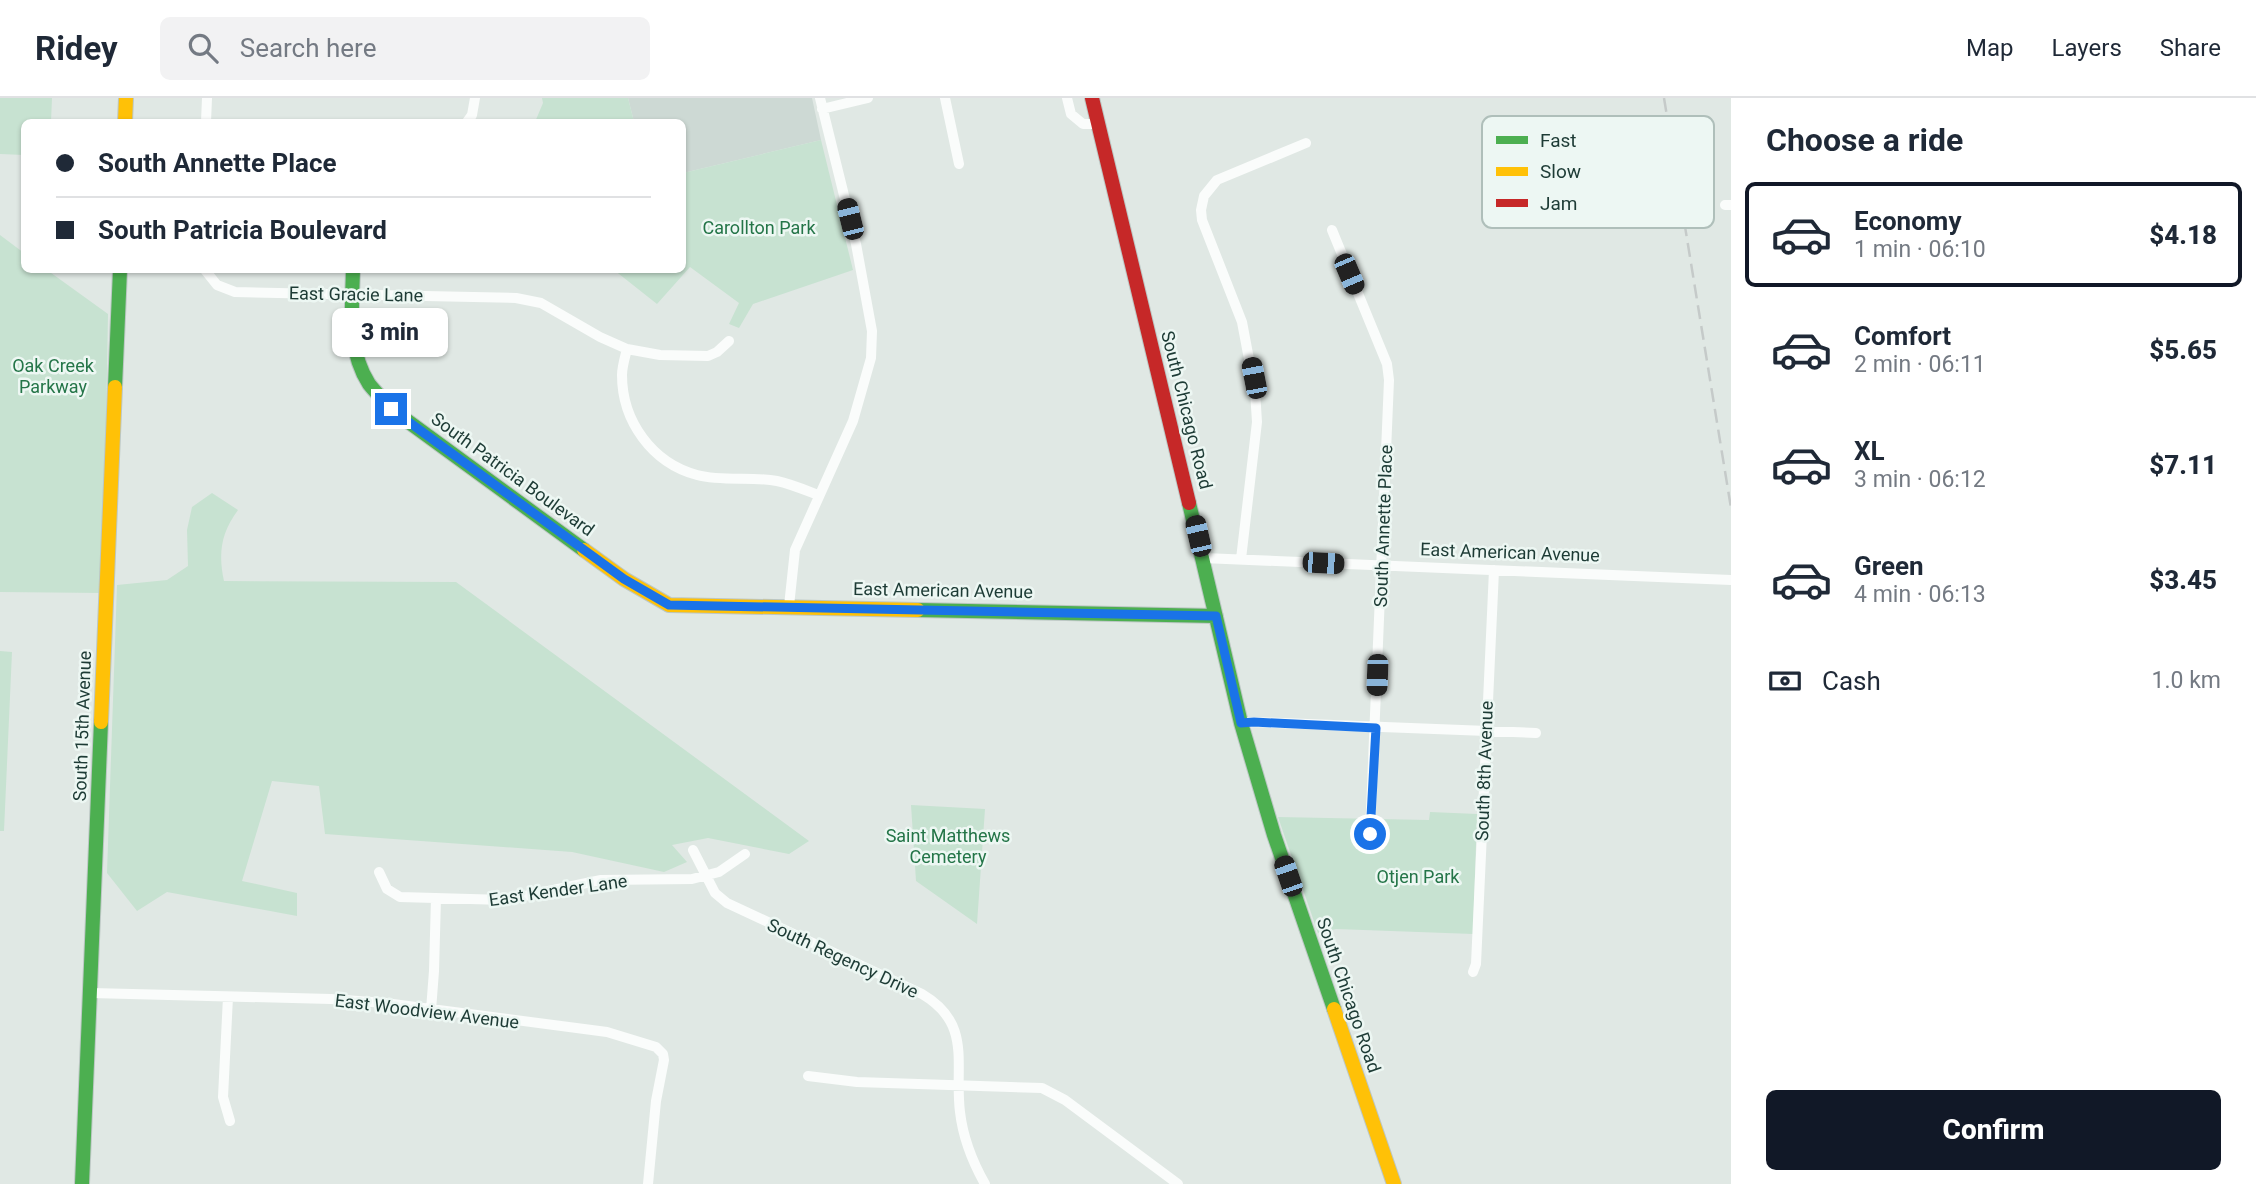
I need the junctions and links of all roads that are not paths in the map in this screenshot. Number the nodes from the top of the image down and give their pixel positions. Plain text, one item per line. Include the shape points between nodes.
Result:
1 (126, 98) edge
2 (207, 98) edge
3 (475, 98) edge
4 (820, 98) edge
5 (868, 98) edge
6 (945, 98) edge
7 (1067, 98) edge
8 (1093, 98) edge
9 (822, 109) junction
10 (125, 119) edge
11 (206, 119) edge
12 (469, 119) edge
13 (1099, 124) junction
14 (1306, 143) dead end
15 (959, 164) dead end
16 (1332, 230) dead end
17 (120, 273) edge
18 (207, 273) edge
19 (353, 273) edge
20 (352, 295) junction
21 (729, 341) dead end
22 (627, 349) junction
23 (818, 495) junction
24 (1203, 558) junction
25 (1241, 559) junction
26 (1381, 565) junction
27 (1494, 570) junction
28 (1731, 580) edge
29 (669, 605) joint
30 (789, 606) junction
31 (1216, 616) junction
32 (1241, 723) junction
33 (1376, 728) junction
34 (1485, 730) junction
35 (1536, 733) dead end
36 (1370, 834) dead end
37 (693, 850) dead end
38 (745, 854) dead end
39 (379, 872) dead end
40 (706, 876) junction
41 (436, 898) junction
42 (1472, 972) dead end
43 (91, 993) junction
44 (228, 997) junction
45 (431, 1010) junction
46 (808, 1076) dead end
47 (959, 1084) junction
48 (230, 1121) dead end
49 (82, 1184) edge
50 (648, 1184) edge
51 (985, 1184) edge
52 (1178, 1184) edge
53 (1395, 1184) edge

1 - 10 street
2 - 11 street
3 - 12 street
4 - 9 street
5 - 9 street
6 - 15 street
7 - 13 street via 1071,114 1083,124
8 - 13 street, South Chicago Road
9 - 23 street via 856,244 872,331 870,358 853,421
13 - 24 street, South Chicago Road
14 - 25 street via 1217,180 1204,196 1201,210 1242,322 1254,378 1257,422
16 - 26 street, South Annette Place via 1387,365
17 - 43 street, South 15th Avenue
18 - 20 street, East Gracie Lane via 217,285 234,292
19 - 20 street, South Patricia Boulevard
20 - 22 street, East Gracie Lane via 529,300
20 - 29 street, South Patricia Boulevard via 356,353 368,381 391,409 624,579
21 - 22 street, East Gracie Lane via 708,356
22 - 23 street via 622,375 627,409 639,436 665,460 720,480 776,481
23 - 30 street via 795,550
24 - 25 street, East American Avenue
24 - 31 street, South Chicago Road
25 - 26 street, East American Avenue
26 - 27 street, East American Avenue
26 - 33 street, South Annette Place
27 - 28 street, East American Avenue
27 - 34 street, South 8th Avenue
29 - 30 street, East American Avenue
30 - 31 street, East American Avenue
31 - 32 street, South Chicago Road
32 - 33 street
32 - 53 street, South Chicago Road via 1276,841
33 - 34 street
33 - 36 street, South Annette Place
34 - 35 street
34 - 42 street, South 8th Avenue via 1476,964
37 - 40 street, South Regency Drive
38 - 40 street, East Kender Lane
39 - 41 street, East Kender Lane via 394,895
40 - 41 street, East Kender Lane via 592,881 505,900
40 - 47 street, South Regency Drive via 721,898 742,912 934,1000 957,1035
41 - 45 street
43 - 44 street, East Woodview Avenue
43 - 49 street, South 15th Avenue
44 - 45 street, East Woodview Avenue via 358,1000
44 - 48 street via 223,1097
45 - 50 street, East Woodview Avenue via 607,1031 656,1047 664,1063
46 - 47 street
47 - 51 street, South Regency Drive via 963,1134
47 - 52 street via 1051,1091

